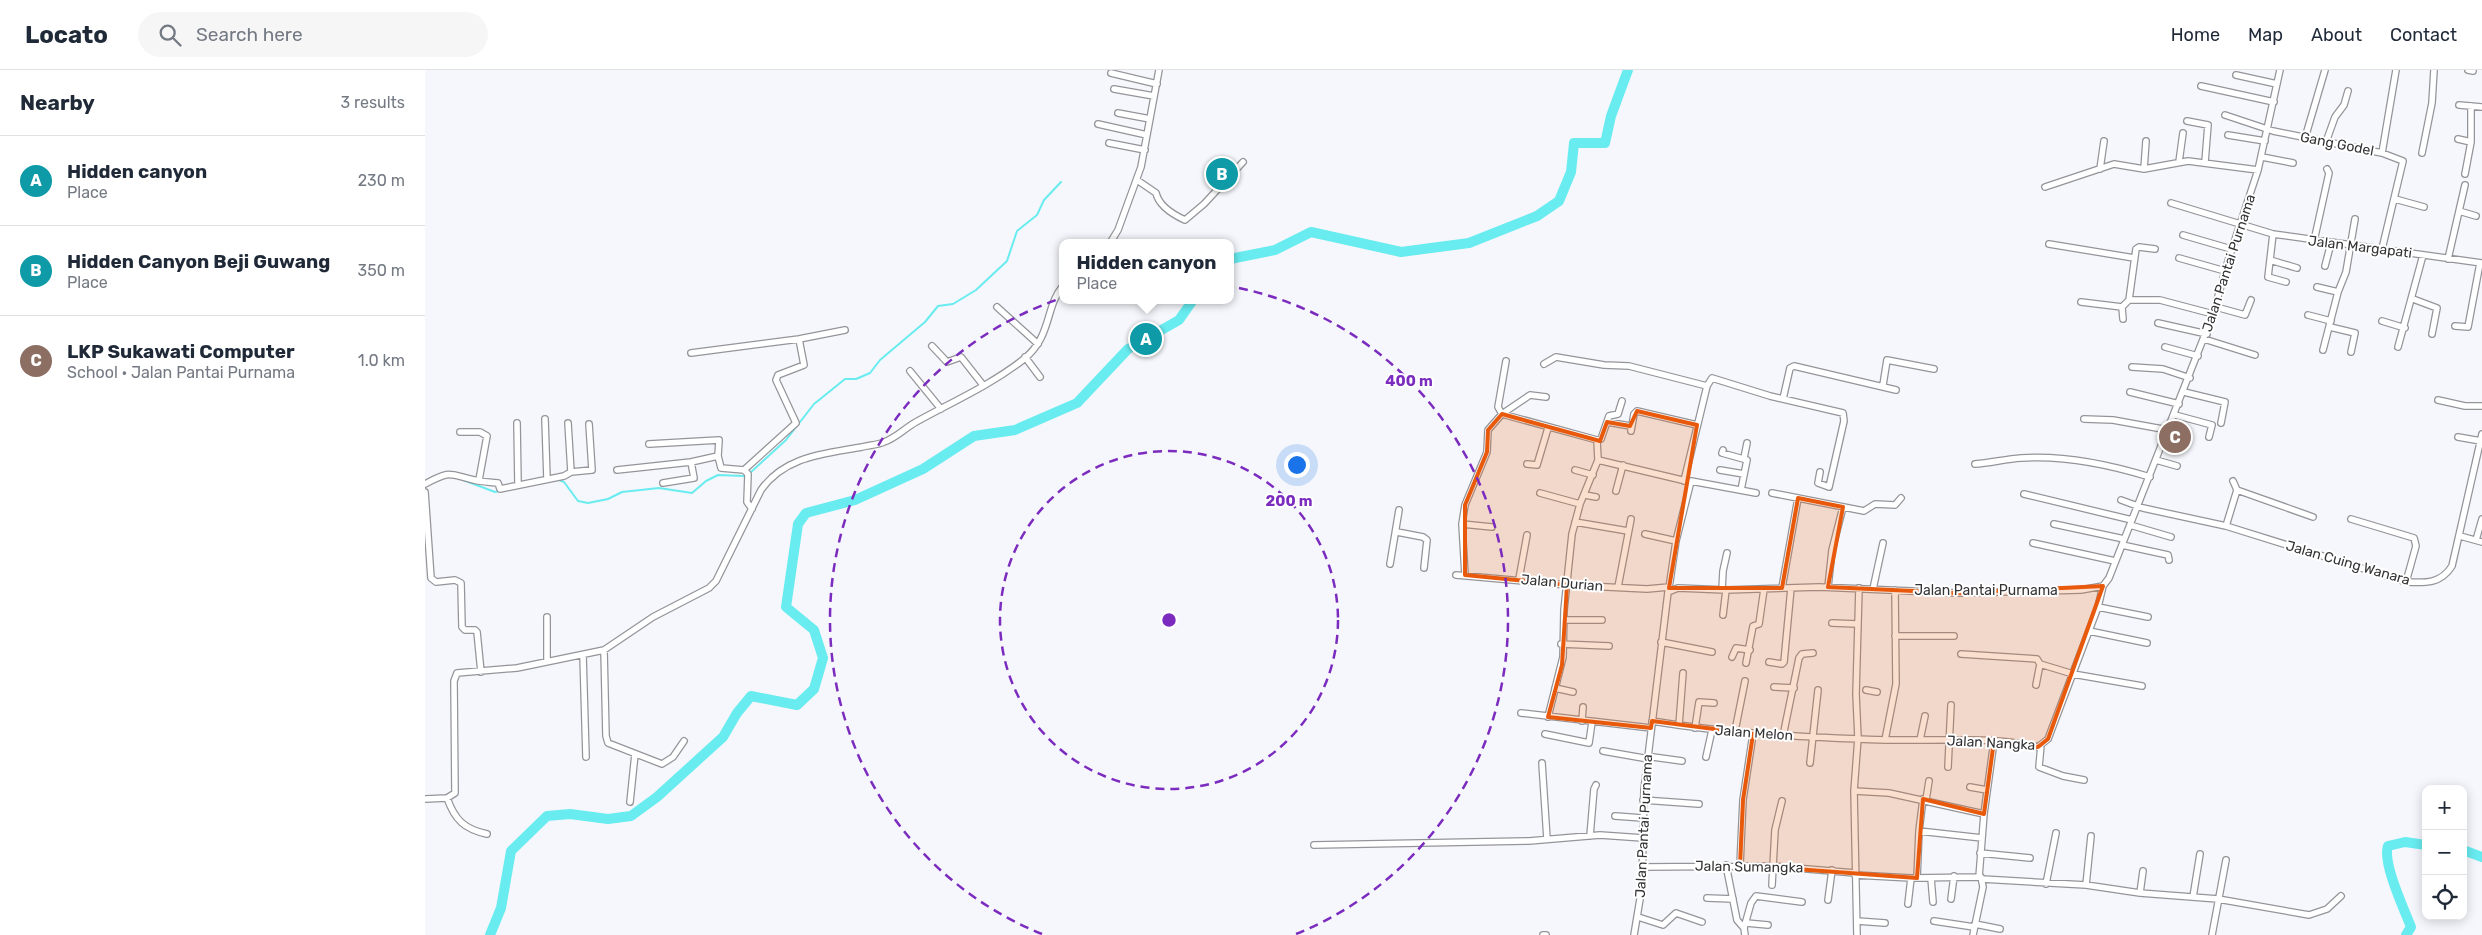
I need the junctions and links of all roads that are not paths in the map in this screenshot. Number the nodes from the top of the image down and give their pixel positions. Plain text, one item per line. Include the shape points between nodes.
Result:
1 (1159, 70) edge
2 (2280, 70) edge
3 (2325, 70) edge
4 (2396, 70) edge
5 (2434, 70) edge
6 (1111, 73) dead end
7 (2236, 75) dead end
8 (1157, 84) junction
9 (2277, 84) junction
10 (2201, 86) dead end
11 (1114, 89) dead end
12 (2348, 91) dead end
13 (1155, 96) junction
14 (2274, 102) junction
15 (2459, 105) dead end
16 (2471, 106) junction
17 (2482, 107) edge
18 (1118, 113) dead end
19 (2225, 115) dead end
20 (1150, 119) junction
21 (2187, 121) dead end
22 (1098, 124) dead end
23 (2268, 129) junction
24 (2183, 133) dead end
25 (1147, 135) junction
26 (2228, 135) dead end
27 (2305, 138) junction
28 (2458, 139) dead end
29 (2103, 141) dead end
30 (2146, 141) dead end
31 (2265, 142) junction
32 (2326, 142) junction
33 (2471, 142) junction
34 (1109, 143) dead end
35 (1145, 150) junction
36 (2382, 153) junction
37 (2421, 153) dead end
38 (2262, 157) junction
39 (1243, 162) dead end
40 (2179, 162) junction
41 (2205, 162) junction
42 (2293, 163) dead end
43 (2100, 169) junction
44 (2145, 169) junction
45 (2327, 169) dead end
46 (2258, 170) junction
47 (2465, 174) dead end
48 (1137, 180) junction
49 (2465, 185) dead end
50 (2045, 186) dead end
51 (2395, 199) junction
52 (2171, 203) dead end
53 (2424, 206) dead end
54 (2459, 211) junction
55 (2476, 216) dead end
56 (2355, 219) dead end
57 (2240, 224) junction
58 (2273, 234) junction
59 (2183, 235) dead end
60 (1113, 239) edge
61 (2314, 241) junction
62 (2331, 243) junction
63 (2049, 244) dead end
64 (2351, 245) junction
65 (2231, 249) junction
66 (2382, 249) junction
67 (2155, 250) dead end
68 (2423, 255) junction
69 (2134, 258) junction
70 (2179, 258) dead end
71 (2448, 258) junction
72 (2270, 260) junction
73 (2481, 263) edge
74 (2325, 266) dead end
75 (2297, 268) dead end
76 (2225, 271) junction
77 (2286, 282) dead end
78 (2317, 286) dead end
79 (2338, 292) junction
80 (1059, 293) edge
81 (2413, 299) junction
82 (2129, 300) junction
83 (2251, 300) dead end
84 (2081, 302) dead end
85 (997, 307) dead end
86 (2121, 307) junction
87 (2216, 307) junction
88 (2213, 314) junction
89 (2308, 315) dead end
90 (2123, 319) dead end
91 (2382, 321) dead end
92 (2159, 323) dead end
93 (2331, 324) junction
94 (2455, 326) dead end
95 (2405, 328) junction
96 (845, 330) dead end
97 (2432, 334) dead end
98 (2205, 336) junction
99 (799, 339) junction
100 (1038, 344) junction
101 (932, 346) dead end
102 (2165, 347) dead end
103 (2399, 347) dead end
104 (2323, 350) dead end
105 (2351, 352) dead end
106 (691, 353) dead end
107 (2255, 355) dead end
108 (2198, 356) junction
109 (1025, 358) junction
110 (1506, 362) dead end
111 (1544, 364) dead end
112 (2132, 367) dead end
113 (1934, 369) dead end
114 (910, 371) dead end
115 (1040, 377) dead end
116 (2190, 378) junction
117 (983, 385) junction
118 (1707, 386) junction
119 (1883, 386) junction
120 (1896, 390) dead end
121 (2130, 392) dead end
122 (2184, 392) junction
123 (1545, 398) dead end
124 (1783, 399) junction
125 (2439, 400) dead end
126 (1621, 401) dead end
127 (2179, 404) junction
128 (2482, 406) edge
129 (941, 409) junction
130 (1502, 414) junction
131 (2175, 415) junction
132 (545, 419) dead end
133 (2084, 419) dead end
134 (517, 422) dead end
135 (1607, 422) junction
136 (569, 423) dead end
137 (2221, 423) dead end
138 (589, 424) dead end
139 (1697, 425) junction
140 (1548, 428) junction
141 (2168, 430) junction
142 (460, 432) dead end
143 (2209, 437) dead end
144 (2458, 437) dead end
145 (2481, 438) edge
146 (1597, 440) junction
147 (1747, 443) dead end
148 (649, 444) dead end
149 (1723, 450) dead end
150 (718, 456) junction
151 (1744, 458) junction
152 (1598, 460) junction
153 (2157, 460) junction
154 (691, 462) junction
155 (1527, 464) dead end
156 (1975, 464) dead end
157 (1623, 465) junction
158 (2177, 466) dead end
159 (617, 470) dead end
160 (744, 470) junction
161 (1575, 470) dead end
162 (1720, 470) dead end
163 (571, 472) junction
164 (1819, 472) dead end
165 (1744, 474) junction
166 (1593, 475) junction
167 (2150, 477) junction
168 (547, 479) junction
169 (479, 480) junction
170 (1687, 481) junction
171 (2233, 481) dead end
172 (663, 483) dead end
173 (425, 484) edge
174 (519, 484) junction
175 (1741, 490) junction
176 (2237, 490) junction
177 (1616, 491) dead end
178 (425, 492) edge
179 (1540, 493) dead end
180 (1756, 493) dead end
181 (1771, 493) dead end
182 (2025, 494) dead end
183 (1585, 495) junction
184 (1596, 497) dead end
185 (1798, 498) junction
186 (1901, 498) dead end
187 (2121, 500) dead end
188 (1580, 504) junction
189 (2138, 506) junction
190 (1843, 507) junction
191 (752, 509) junction
192 (1399, 510) dead end
193 (2313, 517) dead end
194 (1631, 519) dead end
195 (2351, 519) dead end
196 (2482, 519) edge
197 (1575, 522) junction
198 (2131, 523) junction
199 (1463, 524) junction
200 (2054, 524) dead end
201 (2226, 526) junction
202 (1492, 527) dead end
203 (1628, 531) junction
204 (1397, 532) junction
205 (1645, 534) dead end
206 (1527, 535) dead end
207 (2171, 536) dead end
208 (2459, 536) junction
209 (1676, 541) junction
210 (2479, 541) edge
211 (2123, 542) junction
212 (1883, 543) dead end
213 (2033, 543) dead end
214 (1727, 553) dead end
215 (2169, 560) dead end
216 (2115, 561) junction
217 (1390, 564) dead end
218 (1424, 568) dead end
219 (1456, 575) dead end
220 (1465, 575) junction
221 (1519, 579) junction
222 (433, 581) junction
223 (425, 582) edge
224 (2406, 582) junction
225 (1567, 585) junction
226 (2103, 586) junction
227 (1618, 587) junction
228 (1828, 587) junction
229 (1782, 588) junction
230 (1791, 588) junction
231 (1859, 588) junction
232 (1670, 589) junction
233 (1764, 589) junction
234 (1873, 589) junction
235 (1724, 590) junction
236 (1895, 590) junction
237 (2098, 607) junction
238 (1723, 615) dead end
239 (547, 617) dead end
240 (2148, 617) dead end
241 (1564, 620) junction
242 (1602, 620) dead end
243 (1832, 624) dead end
244 (1857, 624) junction
245 (2089, 631) junction
246 (1895, 636) junction
247 (1954, 636) dead end
248 (1661, 642) junction
249 (2147, 643) dead end
250 (1562, 644) junction
251 (1609, 646) dead end
252 (604, 650) junction
253 (1750, 650) junction
254 (1712, 652) dead end
255 (1813, 653) dead end
256 (1961, 654) dead end
257 (583, 655) junction
258 (1732, 656) dead end
259 (547, 661) junction
260 (1769, 662) dead end
261 (1747, 663) dead end
262 (2040, 664) junction
263 (481, 672) junction
264 (1683, 673) dead end
265 (2073, 674) junction
266 (1745, 681) dead end
267 (2036, 686) dead end
268 (2141, 686) dead end
269 (1774, 687) dead end
270 (1555, 688) junction
271 (1793, 688) junction
272 (1818, 690) dead end
273 (1866, 690) dead end
274 (1573, 692) dead end
275 (1877, 692) dead end
276 (1714, 703) dead end
277 (1951, 705) dead end
278 (1583, 707) dead end
279 (1521, 713) dead end
280 (1925, 716) dead end
281 (1548, 717) junction
282 (1582, 721) junction
283 (1652, 721) junction
284 (1592, 722) junction
285 (1679, 725) junction
286 (1651, 728) junction
287 (1695, 728) junction
288 (1712, 730) junction
289 (1735, 731) junction
290 (1545, 734) dead end
291 (1753, 734) junction
292 (1783, 736) junction
293 (1813, 737) junction
294 (1858, 738) junction
295 (684, 740) dead end
296 (1885, 740) junction
297 (1920, 740) junction
298 (1948, 741) junction
299 (1994, 741) junction
300 (2041, 746) junction
301 (1603, 751) dead end
302 (635, 754) junction
303 (1706, 757) dead end
304 (586, 758) dead end
305 (1648, 758) junction
306 (1682, 761) dead end
307 (1810, 763) dead end
308 (1542, 764) dead end
309 (1948, 767) dead end
310 (2084, 780) dead end
311 (1929, 781) dead end
312 (1596, 785) dead end
313 (1970, 787) dead end
314 (1987, 790) junction
315 (1854, 791) junction
316 (447, 798) junction
317 (425, 799) edge
318 (1924, 799) junction
319 (1643, 800) junction
320 (630, 802) dead end
321 (1782, 802) dead end
322 (1699, 804) dead end
323 (1983, 814) junction
324 (1615, 816) dead end
325 (1643, 818) junction
326 (1919, 831) junction
327 (2056, 832) dead end
328 (487, 834) dead end
329 (1590, 836) junction
330 (2091, 836) dead end
331 (1643, 838) junction
332 (1982, 838) junction
333 (1547, 839) junction
334 (1314, 845) dead end
335 (1980, 853) junction
336 (2200, 854) dead end
337 (2030, 858) dead end
338 (2226, 860) dead end
339 (1726, 865) junction
340 (1740, 865) junction
341 (1772, 866) junction
342 (1644, 868) junction
343 (1832, 870) junction
344 (1937, 870) dead end
345 (2143, 871) dead end
346 (1855, 874) junction
347 (1954, 876) junction
348 (1934, 877) junction
349 (1914, 878) junction
350 (1980, 878) junction
351 (2045, 884) junction
352 (2086, 886) junction
353 (1772, 892) junction
354 (2141, 893) junction
355 (2341, 896) dead end
356 (2193, 897) junction
357 (1707, 898) dead end
358 (1733, 898) junction
359 (1951, 899) dead end
360 (2218, 899) junction
361 (1828, 900) dead end
362 (1802, 902) dead end
363 (1933, 902) dead end
364 (1908, 904) dead end
365 (1637, 917) junction
366 (1857, 921) junction
367 (1934, 921) dead end
368 (1702, 922) dead end
369 (1885, 922) dead end
370 (1768, 925) dead end
371 (1745, 926) junction
372 (1974, 926) junction
373 (1999, 929) dead end
374 (1634, 935) edge
375 (1745, 935) edge
376 (1857, 935) edge
377 (1973, 935) edge
378 (2212, 935) edge

1 - 8 street
2 - 9 street, Jalan Pantai Purnama
3 - 27 street
4 - 36 street
5 - 37 street via 2432,103
6 - 8 street
7 - 9 street
8 - 13 street
9 - 14 street, Jalan Pantai Purnama
10 - 14 street
11 - 13 street
12 - 32 street
13 - 20 street
14 - 23 street, Jalan Pantai Purnama
15 - 16 street
16 - 17 street
16 - 33 street
18 - 20 street
19 - 23 street, Gang Godel
20 - 25 street
21 - 41 street via 2208,125
22 - 25 street
23 - 27 street, Gang Godel
23 - 31 street, Jalan Pantai Purnama
24 - 40 street
25 - 35 street
26 - 31 street
27 - 32 street, Gang Godel
28 - 33 street
29 - 43 street
30 - 44 street
31 - 38 street, Jalan Pantai Purnama
32 - 36 street, Gang Godel
33 - 47 street
34 - 35 street
35 - 48 street
36 - 51 street, Gang Godel via 2404,162
38 - 42 street
38 - 46 street, Jalan Pantai Purnama
39 - 48 street via 1185,220 1163,206 1156,192
40 - 41 street
40 - 44 street
41 - 46 street
43 - 44 street via 2114,164
43 - 50 street
45 - 61 street via 2329,173
46 - 57 street, Jalan Pantai Purnama
48 - 60 street
49 - 54 street
51 - 53 street
51 - 66 street
52 - 57 street, Jalan Margapati
54 - 55 street
54 - 71 street
56 - 64 street
57 - 58 street, Jalan Margapati
57 - 65 street, Jalan Pantai Purnama
58 - 61 street, Jalan Margapati
58 - 72 street
59 - 65 street
61 - 62 street, Jalan Margapati
62 - 64 street, Jalan Margapati
62 - 74 street
63 - 69 street
64 - 66 street, Jalan Margapati
64 - 79 street
65 - 76 street, Jalan Pantai Purnama
66 - 68 street, Jalan Margapati
67 - 69 street via 2137,247
68 - 71 street, Jalan Margapati
68 - 81 street
69 - 82 street
70 - 76 street
71 - 73 street, Jalan Margapati
72 - 75 street
72 - 77 street via 2268,277
73 - 94 street via 2467,328
76 - 87 street, Jalan Pantai Purnama
78 - 79 street
79 - 93 street
80 - 100 street
81 - 95 street
81 - 97 street via 2437,307
82 - 86 street
82 - 88 street via 2160,300
83 - 87 street via 2245,315
84 - 86 street
85 - 100 street
86 - 90 street
87 - 88 street, Jalan Pantai Purnama
88 - 98 street, Jalan Pantai Purnama
89 - 93 street
91 - 95 street
92 - 98 street
93 - 104 street
93 - 105 street via 2355,333
95 - 103 street
96 - 99 street
98 - 107 street
98 - 108 street, Jalan Pantai Purnama
99 - 106 street
99 - 160 street via 804,365 778,375 776,380 796,423
100 - 109 street
101 - 117 street via 947,362 961,357
102 - 108 street
108 - 116 street, Jalan Pantai Purnama
109 - 115 street
109 - 117 street
110 - 130 street via 1498,407
111 - 118 street via 1556,357 1629,366
112 - 116 street via 2163,369
113 - 119 street via 1887,360
114 - 129 street
116 - 122 street, Jalan Pantai Purnama
117 - 129 street
118 - 124 street via 1712,378
118 - 139 street
119 - 120 street
119 - 124 street via 1794,366
121 - 127 street
122 - 127 street, Jalan Pantai Purnama
122 - 137 street via 2225,402
123 - 130 street via 1532,394
124 - 164 street via 1845,415 1829,487 1818,483
125 - 128 street
126 - 135 street via 1618,414 1610,415
127 - 131 street, Jalan Pantai Purnama
129 - 191 street via 884,442 810,455 786,467 766,484
130 - 140 street
130 - 199 street via 1488,430 1487,452 1468,496
131 - 141 street, Jalan Pantai Purnama
131 - 143 street via 2211,425
132 - 168 street
133 - 141 street via 2113,420
134 - 174 street
135 - 139 street via 1631,428 1637,412
135 - 146 street via 1601,438
136 - 163 street
138 - 163 street via 592,470
139 - 170 street
140 - 146 street
140 - 155 street via 1537,465
141 - 153 street, Jalan Pantai Purnama
142 - 169 street via 480,432 487,436
144 - 145 street
145 - 208 street, Jalan Cuing Wanara
146 - 152 street
147 - 151 street
148 - 150 street via 717,440
149 - 151 street via 1722,453
150 - 154 street
150 - 160 street via 723,470
151 - 165 street via 1747,461
152 - 157 street
152 - 166 street
153 - 158 street
153 - 167 street, Jalan Pantai Purnama
154 - 159 street
154 - 172 street via 694,478
156 - 167 street via 2050,458
157 - 170 street
157 - 177 street
160 - 191 street via 749,480 747,502
161 - 166 street
162 - 165 street
163 - 168 street
165 - 175 street
166 - 183 street
167 - 189 street, Jalan Pantai Purnama
168 - 174 street
169 - 173 street via 449,473
169 - 174 street via 498,483 500,489
170 - 175 street
170 - 209 street
171 - 176 street
175 - 180 street
176 - 193 street
176 - 201 street
178 - 222 street
179 - 188 street
181 - 185 street
182 - 198 street
183 - 184 street
183 - 188 street
185 - 190 street
185 - 229 street
186 - 190 street via 1895,505 1875,504 1865,510
187 - 189 street, Jalan Cuing Wanara
188 - 197 street
189 - 198 street, Jalan Pantai Purnama
189 - 201 street, Jalan Cuing Wanara
190 - 228 street via 1831,550
191 - 252 street via 713,585 653,617
192 - 204 street
194 - 203 street
195 - 224 street via 2414,538 2416,546
196 - 210 street
197 - 203 street
197 - 225 street
198 - 207 street
198 - 211 street, Jalan Pantai Purnama
199 - 202 street
199 - 220 street
200 - 211 street
201 - 224 street, Jalan Cuing Wanara
203 - 227 street
204 - 217 street
204 - 218 street via 1427,540
205 - 209 street
206 - 221 street
208 - 210 street
208 - 224 street, Jalan Cuing Wanara via 2452,566 2444,577 2431,582
209 - 232 street
211 - 215 street via 2168,555
211 - 216 street, Jalan Pantai Purnama
212 - 234 street
213 - 216 street
214 - 235 street via 1723,571
216 - 226 street, Jalan Pantai Purnama
219 - 220 street, Jalan Durian
220 - 221 street, Jalan Durian
221 - 225 street, Jalan Durian
222 - 223 street
222 - 263 street via 455,580 461,583 462,627 477,632
225 - 227 street, Jalan Durian
225 - 241 street
226 - 236 street, Jalan Pantai Purnama via 2081,590
226 - 237 street, Jalan Nangka
227 - 232 street, Jalan Durian
228 - 230 street, Jalan Pantai Purnama
228 - 231 street, Jalan Pantai Purnama
229 - 230 street, Jalan Pantai Purnama
229 - 233 street, Jalan Pantai Purnama
230 - 260 street via 1783,662
231 - 234 street, Jalan Pantai Purnama
231 - 244 street
232 - 235 street, Jalan Pantai Purnama
232 - 248 street, Jalan Pantai Purnama via 1666,596
233 - 235 street, Jalan Pantai Purnama
233 - 253 street via 1759,624 1753,626
234 - 236 street, Jalan Pantai Purnama
235 - 238 street
236 - 246 street
237 - 240 street
237 - 245 street, Jalan Nangka
239 - 259 street
241 - 242 street
241 - 250 street
243 - 244 street
244 - 294 street
245 - 249 street
245 - 265 street, Jalan Nangka
246 - 247 street
246 - 296 street via 1896,684
248 - 254 street
248 - 283 street, Jalan Pantai Purnama
250 - 251 street
250 - 270 street
252 - 257 street
252 - 302 street via 607,740
253 - 258 street via 1735,648
253 - 261 street
255 - 271 street via 1800,656
256 - 262 street via 2035,658
257 - 259 street
257 - 304 street
259 - 263 street
262 - 265 street
262 - 267 street
263 - 316 street via 459,672 455,678 456,789 453,796
264 - 285 street
265 - 268 street
265 - 300 street, Jalan Nangka via 2048,739
266 - 289 street
269 - 271 street
270 - 274 street
270 - 281 street
271 - 292 street
272 - 293 street
273 - 275 street
276 - 287 street via 1699,702
277 - 298 street
278 - 282 street
279 - 281 street
280 - 297 street
281 - 282 street
282 - 284 street
283 - 285 street, Jalan Melon
283 - 286 street, Jalan Pantai Purnama
284 - 286 street
284 - 290 street via 1589,742
285 - 287 street, Jalan Melon
286 - 305 street, Jalan Pantai Purnama
287 - 288 street, Jalan Melon
288 - 289 street, Jalan Melon
288 - 303 street
289 - 291 street, Jalan Melon
291 - 292 street, Jalan Melon
291 - 340 street via 1743,800
292 - 293 street, Jalan Melon
293 - 294 street, Jalan Melon
293 - 307 street
294 - 296 street, Jalan Nangka
294 - 315 street
295 - 302 street via 673,757 662,764
296 - 297 street, Jalan Nangka
297 - 298 street, Jalan Nangka
298 - 299 street, Jalan Nangka
298 - 309 street via 1951,747
299 - 300 street, Jalan Nangka
299 - 314 street
300 - 310 street via 2039,767
301 - 305 street
302 - 320 street
305 - 306 street
305 - 319 street, Jalan Pantai Purnama
308 - 333 street
311 - 318 street
312 - 329 street via 1593,789
313 - 314 street
314 - 323 street
315 - 318 street
315 - 346 street
316 - 317 street
316 - 328 street via 453,814 462,825
318 - 323 street
318 - 326 street
319 - 322 street
319 - 325 street, Jalan Pantai Purnama
321 - 341 street via 1775,830
323 - 332 street
324 - 325 street
325 - 331 street, Jalan Pantai Purnama
326 - 332 street
326 - 349 street
327 - 351 street
329 - 331 street
329 - 333 street
330 - 352 street
331 - 342 street, Jalan Pantai Purnama
332 - 335 street
333 - 334 street
335 - 337 street
335 - 350 street
336 - 356 street
338 - 360 street
339 - 340 street, Jalan Sumangka
339 - 342 street, Jalan Sumangka
339 - 358 street
340 - 341 street, Jalan Sumangka
341 - 343 street, Jalan Sumangka
341 - 353 street
342 - 365 street, Jalan Pantai Purnama
343 - 346 street, Jalan Sumangka
343 - 361 street
344 - 348 street
345 - 354 street
346 - 349 street, Jalan Sumangka
346 - 366 street
347 - 348 street, Jalan Sumangka
347 - 350 street, Jalan Sumangka
347 - 359 street
348 - 349 street, Jalan Sumangka
348 - 363 street
349 - 364 street
350 - 351 street, Jalan Sumangka
350 - 372 street via 1983,887
351 - 352 street, Jalan Sumangka
352 - 354 street, Jalan Sumangka
353 - 362 street
353 - 371 street via 1753,899
354 - 356 street, Jalan Sumangka
355 - 360 street, Jalan Sumangka via 2327,909 2309,915
356 - 360 street, Jalan Sumangka
357 - 358 street
358 - 371 street via 1737,920
360 - 378 street
365 - 368 street via 1661,925 1677,913
365 - 374 street, Jalan Pantai Purnama
366 - 369 street
366 - 376 street
367 - 372 street
370 - 371 street
371 - 375 street
372 - 373 street
372 - 377 street

